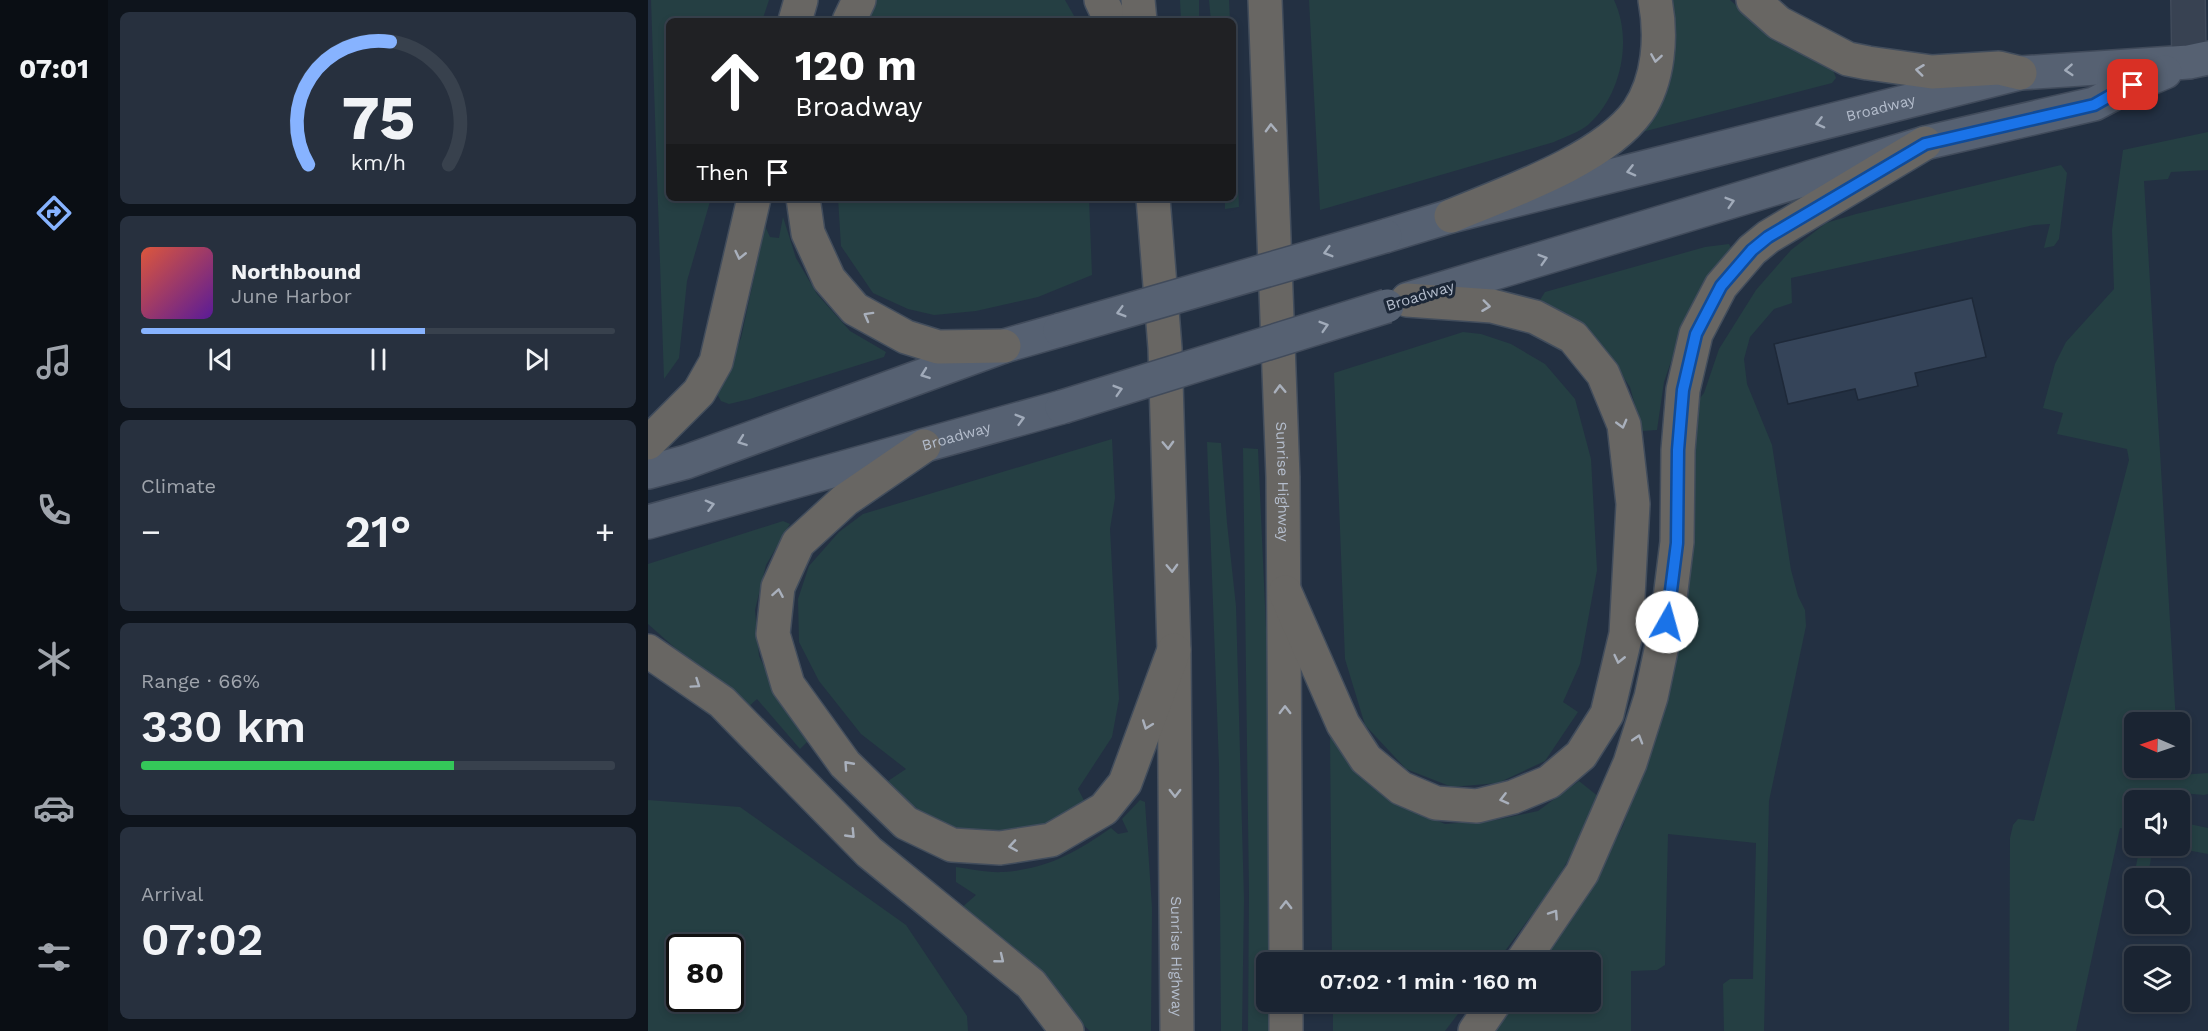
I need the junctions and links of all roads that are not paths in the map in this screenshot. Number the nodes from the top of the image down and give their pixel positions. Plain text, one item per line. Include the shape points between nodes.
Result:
1 (801, 0) edge
2 (859, 0) edge
3 (1101, 0) edge
4 (1138, 0) edge
5 (1655, 0) edge
6 (1752, 0) edge
7 (2188, 0) edge
8 (1268, 6) edge
9 (796, 18) edge
10 (850, 18) edge
11 (1110, 18) edge
12 (1140, 18) edge
13 (2198, 60) edge
14 (2020, 73) junction
15 (1925, 144) junction
16 (753, 201) edge
17 (803, 201) edge
18 (1153, 201) edge
19 (1451, 216) junction
20 (1397, 303) junction
21 (1004, 346) junction
22 (648, 443) edge
23 (924, 446) junction
24 (648, 472) edge
25 (648, 522) edge
26 (1285, 592) junction
27 (1174, 650) junction
28 (648, 651) edge
29 (1286, 952) edge
30 (1528, 952) edge
31 (1286, 1012) edge
32 (1488, 1012) edge
33 (1067, 1031) edge
34 (1177, 1031) edge
35 (1286, 1031) edge
36 (1474, 1031) edge

1 - 9 highway
2 - 10 highway
3 - 11 highway
4 - 12 highway
5 -> 19 highway via 1658,43 1650,89 1627,124 1564,168
14 -> 6 highway via 1999,68 1932,72 1848,59 1779,23
7 - 13 street
26 -> 8 highway, Sunrise Highway
13 -> 14 main road, Broadway
13 - 15 main road, Broadway via 2094,105
14 -> 19 main road, Broadway
20 -> 15 main road, Broadway
30 -> 15 highway via 1582,873 1630,763 1651,697 1667,622 1677,543 1683,390 1696,334 1721,286 1752,250
16 -> 22 highway via 716,362 699,392
21 -> 17 highway via 938,347 906,337 855,309 829,279 808,233
18 -> 27 highway, Sunrise Highway via 1165,348
19 -> 21 main road, Broadway, bridge
23 -> 20 main road, Broadway, bridge
20 -> 26 highway via 1492,306 1535,317 1573,337 1603,374 1624,425 1633,504 1626,634 1607,714 1581,755 1549,782 1513,798 1477,806 1436,803 1401,788 1366,759 1343,724
21 -> 24 main road, Broadway via 686,462
25 -> 23 main road, Broadway
27 -> 23 highway via 1125,783 1104,808 1051,840 1000,848 952,846 906,822 845,764 788,685 773,634 778,586 798,543 845,500
29 -> 26 highway, Sunrise Highway
27 -> 34 highway, Sunrise Highway
28 -> 33 highway via 722,702 869,852 1031,984
31 - 35 highway
32 - 36 highway

